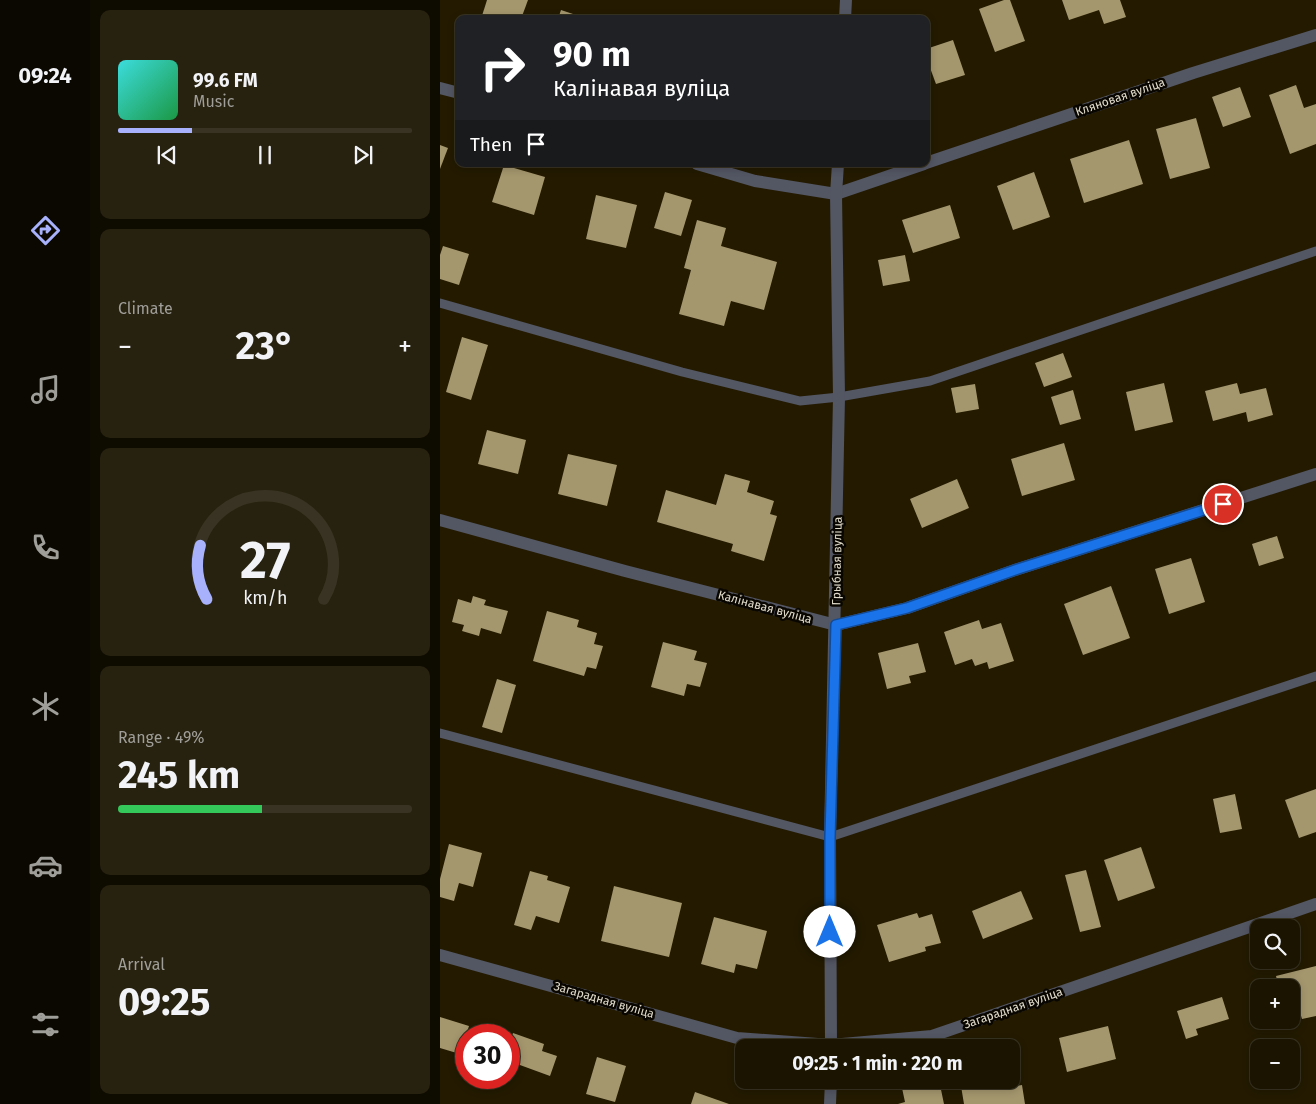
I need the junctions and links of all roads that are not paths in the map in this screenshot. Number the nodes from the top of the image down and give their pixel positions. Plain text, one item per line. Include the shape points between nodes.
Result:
1 (846, 0) edge
2 (845, 15) edge
3 (1316, 35) edge
4 (440, 88) edge
5 (455, 92) edge
6 (930, 161) edge
7 (707, 167) edge
8 (838, 167) edge
9 (914, 167) edge
10 (836, 194) junction
11 (1316, 251) edge
12 (440, 304) edge
13 (839, 397) junction
14 (1316, 474) edge
15 (440, 520) edge
16 (836, 625) junction
17 (1316, 676) edge
18 (440, 733) edge
19 (830, 837) junction
20 (1316, 904) edge
21 (440, 954) edge
22 (749, 1039) edge
23 (831, 1039) edge
24 (902, 1039) edge
25 (830, 1089) edge
26 (830, 1104) edge

1 - 2 street
3 - 6 street, Кляновая вуліца
4 - 5 street
7 - 10 street, Кляновая вуліца via 755,181
8 - 10 street, Грыбная вуліца
9 - 10 street, Кляновая вуліца
10 - 13 street, Грыбная вуліца
11 - 13 lane via 930,381
12 - 13 lane via 682,372 800,401
13 - 16 street, Грыбная вуліца
14 - 16 street, Калінавая вуліца via 1018,569 907,608
15 - 16 street, Калінавая вуліца
16 - 19 street, Грыбная вуліца
17 - 19 lane
18 - 19 lane
19 - 23 street, Грыбная вуліца
20 - 24 street, Загарадная вуліца via 932,1036
21 - 22 street, Загарадная вуліца
25 - 26 street

